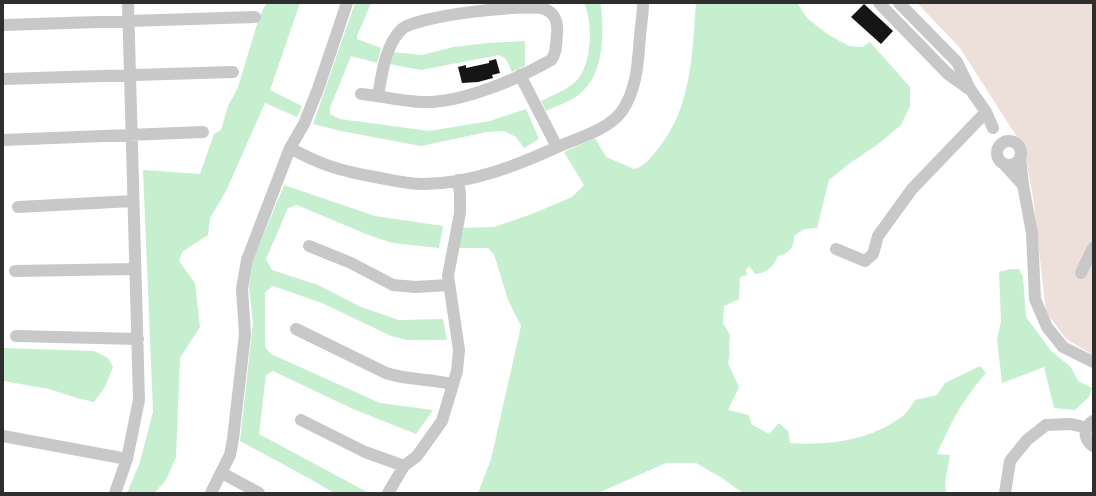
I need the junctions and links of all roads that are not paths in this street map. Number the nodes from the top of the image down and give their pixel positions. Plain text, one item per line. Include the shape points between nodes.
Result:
1 (128, 3) edge
2 (347, 3) edge
3 (642, 3) edge
4 (879, 3) edge
5 (899, 3) edge
6 (255, 18) dead end
7 (129, 20) junction
8 (3, 25) edge
9 (233, 72) dead end
10 (128, 75) junction
11 (520, 75) junction
12 (3, 80) edge
13 (970, 89) junction
14 (361, 94) dead end
15 (378, 96) junction
16 (986, 112) junction
17 (993, 128) junction
18 (203, 132) dead end
19 (132, 135) junction
20 (3, 140) edge
21 (1014, 142) junction
22 (290, 148) junction
23 (557, 148) junction
24 (998, 149) junction
25 (1020, 157) junction
26 (1003, 163) junction
27 (458, 180) junction
28 (1023, 185) junction
29 (133, 201) junction
30 (18, 207) dead end
31 (310, 246) dead end
32 (1093, 248) edge
33 (836, 249) dead end
34 (134, 268) junction
35 (15, 271) dead end
36 (1081, 273) dead end
37 (449, 285) junction
38 (296, 329) dead end
39 (16, 336) dead end
40 (138, 339) junction
41 (1093, 362) edge
42 (452, 384) junction
43 (301, 420) dead end
44 (1088, 430) edge
45 (3, 436) edge
46 (127, 459) junction
47 (404, 466) junction
48 (222, 473) junction
49 (114, 493) edge
50 (211, 493) edge
51 (259, 493) edge
52 (388, 493) edge
53 (1005, 493) edge

1 - 7 street
2 - 22 street via 318,89 304,124
3 - 23 street via 636,78 621,113 597,129
4 - 13 street via 948,74
5 - 13 street via 956,62
6 - 7 street
7 - 8 street
7 - 10 street
9 - 10 street
10 - 12 street
10 - 19 street
11 - 15 street via 474,94 436,101 422,102
11 - 15 street via 546,63 554,56 558,24 555,17 538,8 456,14 410,24 399,32 384,64
11 - 23 street
13 - 16 street
14 - 15 street
16 - 17 street
16 - 33 street via 912,189 878,236 869,259 865,261
17 - 21 street
17 - 24 street
18 - 19 street
19 - 20 street
19 - 29 street
21 - 24 street via 1002,143
21 - 25 street via 1020,148
22 - 27 street via 314,162 355,174 413,183
22 - 48 street via 246,266 242,289 245,334 236,423 230,455
23 - 27 street via 492,173
24 - 26 street via 998,157
25 - 26 street via 1015,163
25 - 28 street
26 - 28 street
27 - 37 street via 458,228 451,257
28 - 41 street via 1032,233 1035,299 1047,328 1063,347
29 - 30 street
29 - 34 street
31 - 37 street via 351,263 393,285
32 - 36 street
34 - 35 street
34 - 40 street
37 - 42 street via 459,350 457,370
38 - 42 street via 397,377
39 - 40 street
40 - 46 street via 139,400
42 - 47 street via 442,421 417,456
43 - 47 street via 365,452
44 - 53 street via 1070,424 1046,425 1027,440 1010,461
45 - 46 street
46 - 49 street
47 - 52 street
48 - 50 street
48 - 51 street

